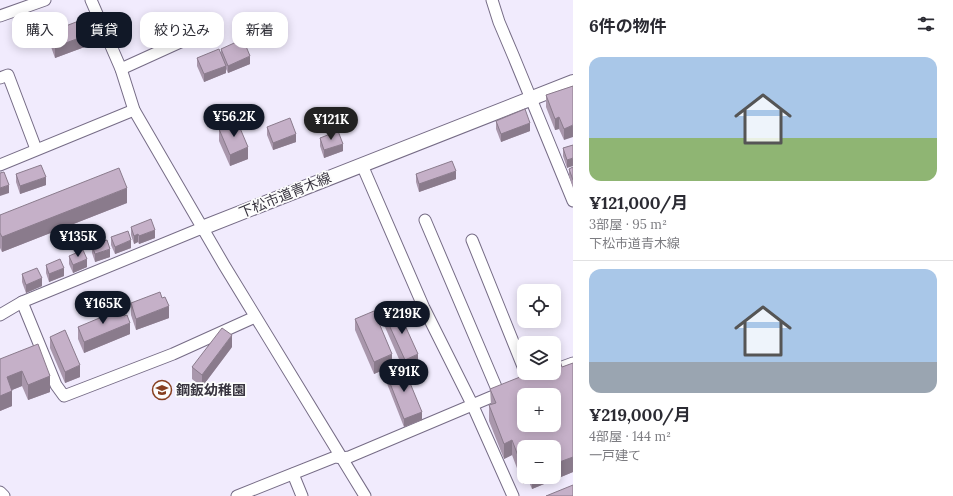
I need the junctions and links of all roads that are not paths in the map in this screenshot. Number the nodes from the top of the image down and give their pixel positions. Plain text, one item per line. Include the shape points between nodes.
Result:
1 (44, 0) edge
2 (91, 0) edge
3 (492, 0) edge
4 (0, 16) edge
5 (168, 48) edge
6 (121, 69) junction
7 (0, 78) edge
8 (573, 82) edge
9 (531, 99) junction
10 (134, 110) junction
11 (36, 149) junction
12 (0, 165) edge
13 (362, 165) junction
14 (573, 201) edge
15 (425, 220) dead end
16 (202, 228) junction
17 (472, 240) dead end
18 (22, 302) junction
19 (0, 315) edge
20 (255, 317) junction
21 (517, 352) edge
22 (573, 363) edge
23 (561, 367) edge
24 (511, 388) edge
25 (499, 394) junction
26 (472, 404) junction
27 (343, 458) junction
28 (293, 474) junction
29 (0, 492) edge
30 (4, 496) edge
31 (237, 496) edge
32 (302, 496) edge
33 (365, 496) edge
34 (513, 496) edge

1 - 4 street
2 - 6 street
3 - 9 street
5 - 6 street
6 - 10 street
7 - 11 street via 8,75
8 - 9 street, 下松市道青木線
9 - 13 street, 下松市道青木線
9 - 14 street
10 - 11 street
10 - 16 street
11 - 12 street
13 - 16 street, 下松市道青木線
13 - 26 street via 424,308
15 - 25 street
16 - 18 street, 下松市道青木線
16 - 20 street
17 - 21 street
18 - 19 street, 下松市道青木線
18 - 20 street via 56,385 64,396 172,354
20 - 27 street
22 - 23 street
24 - 25 street
25 - 26 street
26 - 27 street
26 - 34 street
27 - 28 street via 335,457
27 - 33 street
28 - 31 street
28 - 32 street
29 - 30 street

